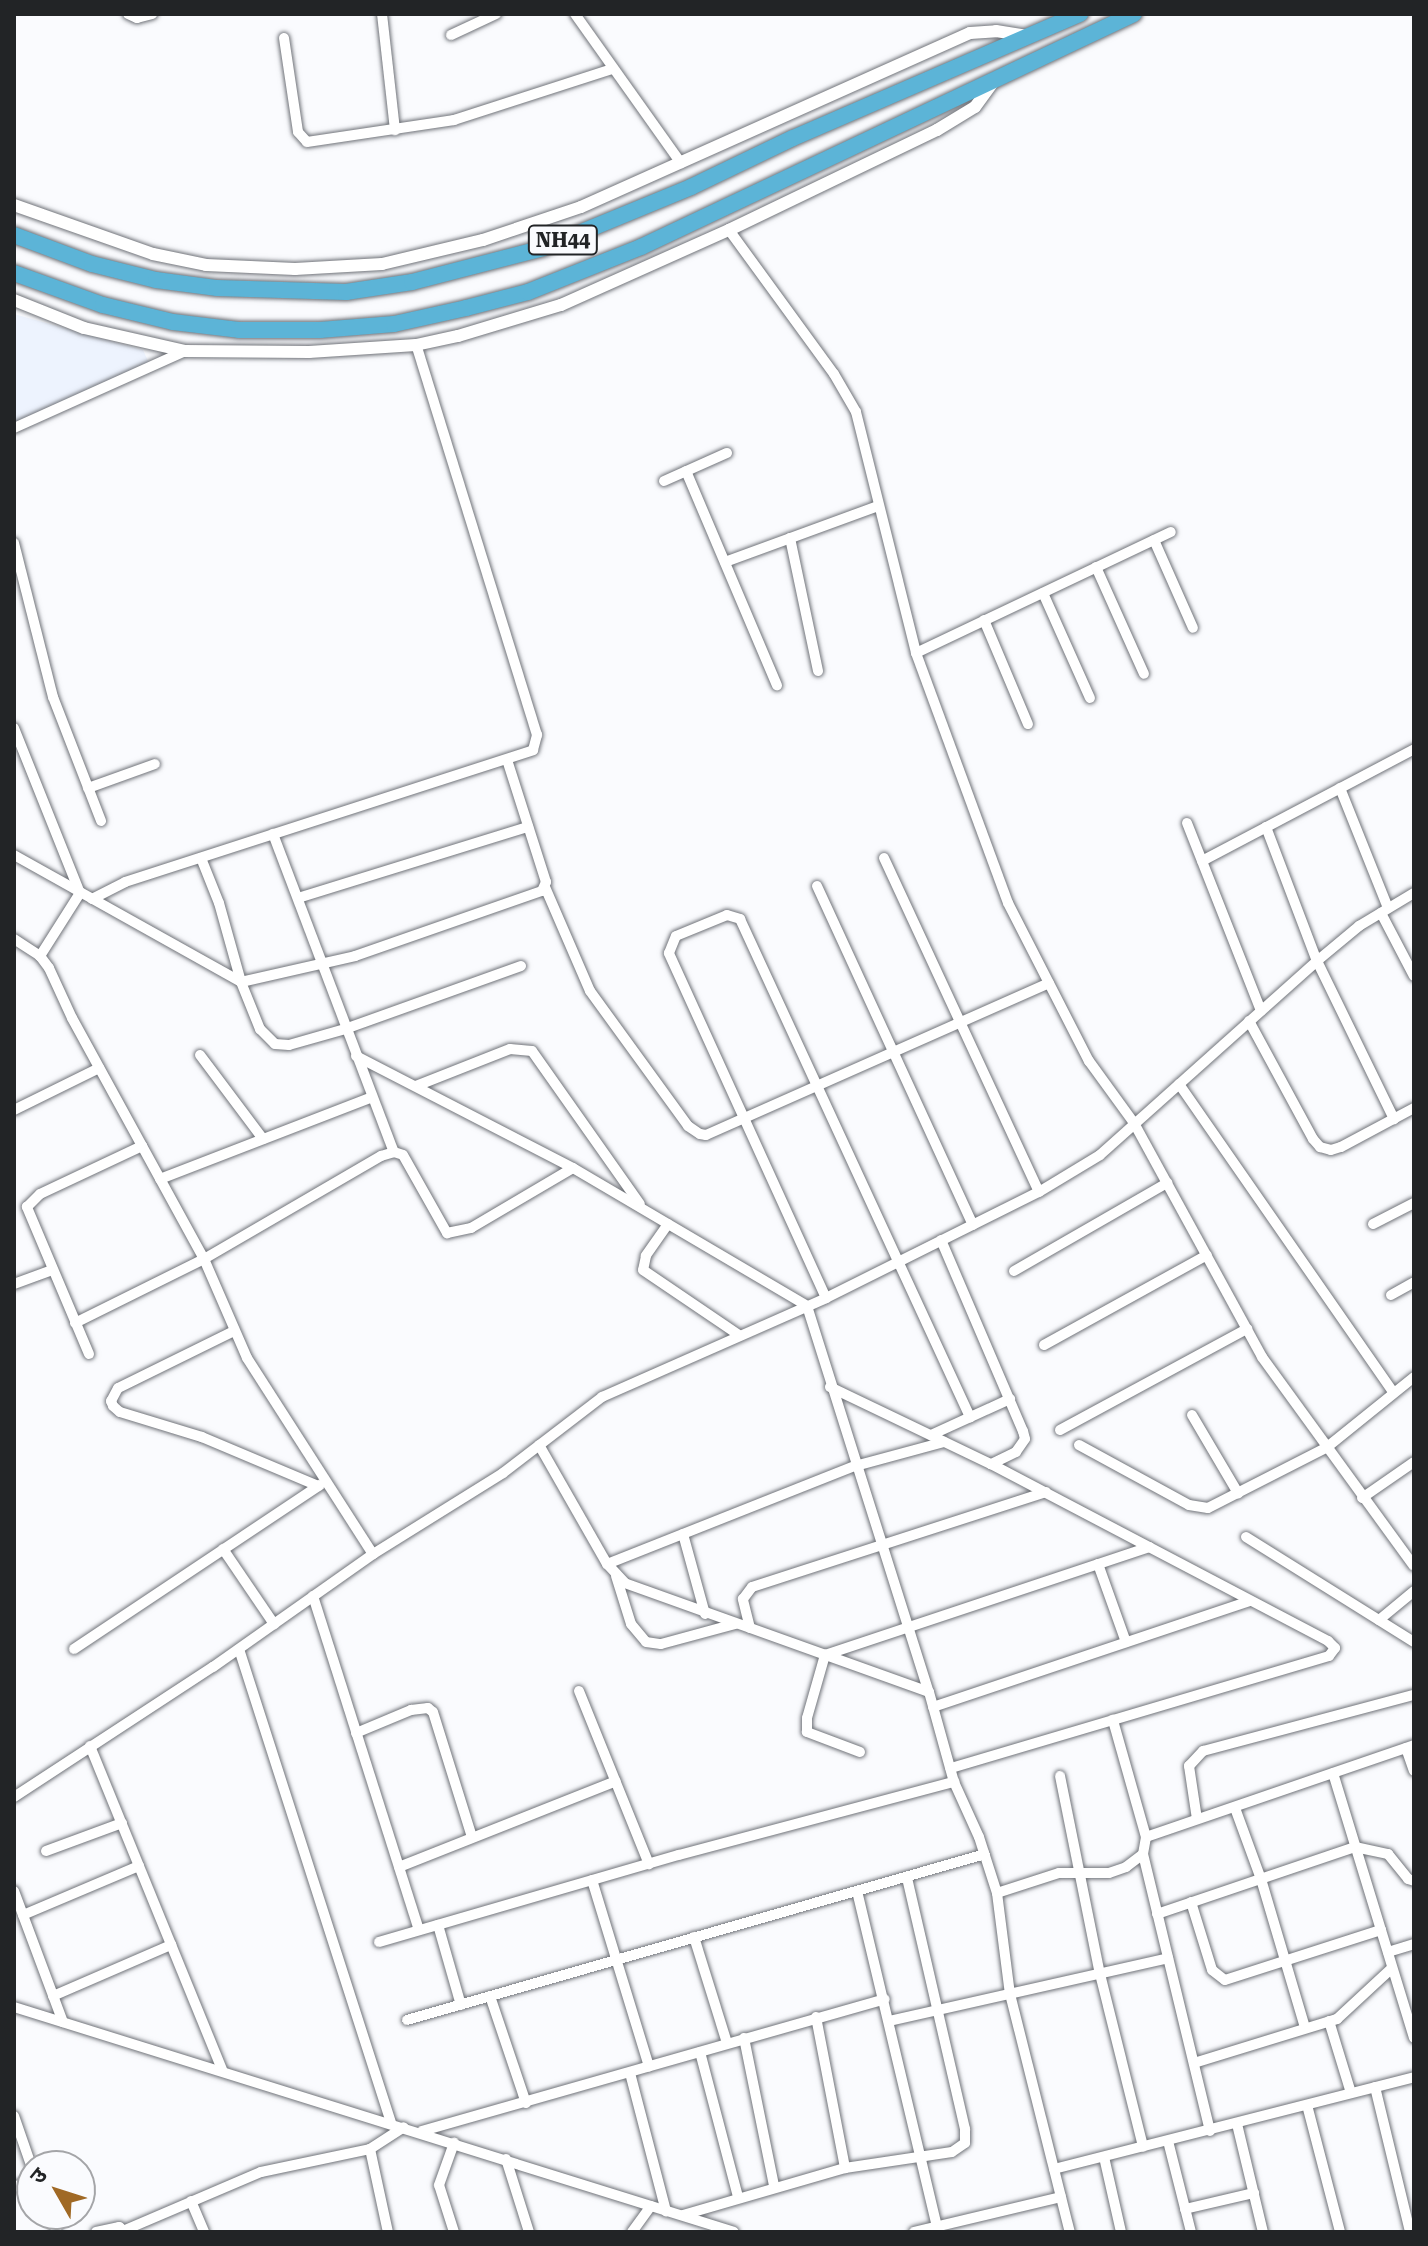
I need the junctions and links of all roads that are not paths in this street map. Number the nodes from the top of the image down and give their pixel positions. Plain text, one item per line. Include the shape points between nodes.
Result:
1 (128, 14) edge
2 (152, 14) edge
3 (382, 14) edge
4 (496, 14) edge
5 (575, 14) edge
6 (1078, 14) edge
7 (1134, 14) edge
8 (451, 35) dead end
9 (1029, 36) junction
10 (284, 38) dead end
11 (612, 69) junction
12 (993, 82) junction
13 (395, 130) junction
14 (681, 163) junction
15 (14, 205) edge
16 (729, 230) junction
17 (14, 235) edge
18 (14, 273) edge
19 (14, 300) edge
20 (416, 345) junction
21 (185, 351) junction
22 (14, 428) edge
23 (727, 453) dead end
24 (686, 471) junction
25 (664, 481) dead end
26 (878, 506) junction
27 (1171, 532) dead end
28 (790, 538) junction
29 (1154, 540) junction
30 (14, 543) edge
31 (725, 562) junction
32 (1096, 567) junction
33 (1043, 593) junction
34 (984, 620) junction
35 (1193, 628) dead end
36 (916, 653) junction
37 (818, 671) dead end
38 (1144, 674) dead end
39 (777, 685) dead end
40 (1090, 698) dead end
41 (1028, 724) dead end
42 (14, 728) edge
43 (1414, 749) edge
44 (507, 760) junction
45 (155, 764) dead end
46 (88, 788) junction
47 (1340, 788) junction
48 (101, 821) dead end
49 (1187, 823) dead end
50 (528, 827) junction
51 (1266, 827) junction
52 (273, 834) junction
53 (14, 855) edge
54 (201, 858) junction
55 (884, 858) dead end
56 (1202, 861) junction
57 (817, 886) dead end
58 (545, 887) junction
59 (80, 893) junction
60 (1414, 893) edge
61 (298, 898) junction
62 (92, 899) junction
63 (1384, 910) junction
64 (14, 939) edge
65 (40, 956) junction
66 (1317, 961) junction
67 (323, 964) junction
68 (521, 966) dead end
69 (1414, 976) edge
70 (241, 982) junction
71 (1049, 983) junction
72 (1261, 1011) junction
73 (1249, 1021) junction
74 (960, 1023) junction
75 (345, 1029) junction
76 (893, 1052) junction
77 (200, 1055) dead end
78 (356, 1056) junction
79 (99, 1068) junction
80 (1179, 1084) junction
81 (416, 1086) junction
82 (818, 1086) junction
83 (372, 1097) junction
84 (1414, 1108) edge
85 (14, 1110) edge
86 (743, 1119) junction
87 (1394, 1119) junction
88 (1134, 1123) junction
89 (263, 1139) junction
90 (142, 1146) junction
91 (394, 1152) junction
92 (573, 1168) junction
93 (160, 1179) junction
94 (1167, 1183) junction
95 (1039, 1192) junction
96 (1414, 1203) edge
97 (643, 1209) junction
98 (668, 1224) junction
99 (1373, 1224) dead end
100 (973, 1225) junction
101 (941, 1240) junction
102 (1207, 1255) junction
103 (204, 1259) junction
104 (900, 1261) junction
105 (52, 1270) junction
106 (1014, 1271) dead end
107 (1414, 1282) edge
108 (14, 1284) edge
109 (1391, 1295) dead end
110 (826, 1298) junction
111 (807, 1306) junction
112 (75, 1323) junction
113 (1247, 1329) junction
114 (234, 1331) junction
115 (739, 1335) junction
116 (1044, 1345) dead end
117 (89, 1354) dead end
118 (1414, 1377) edge
119 (830, 1387) junction
120 (1394, 1393) junction
121 (1010, 1399) junction
122 (1192, 1415) dead end
123 (970, 1417) junction
124 (1060, 1430) dead end
125 (931, 1435) junction
126 (944, 1442) junction
127 (539, 1445) junction
128 (1079, 1445) dead end
129 (1326, 1448) junction
130 (1414, 1462) edge
131 (991, 1464) junction
132 (855, 1466) junction
133 (321, 1484) junction
134 (1046, 1492) junction
135 (1238, 1493) junction
136 (1362, 1498) junction
137 (683, 1534) junction
138 (1246, 1537) dead end
139 (880, 1544) junction
140 (1150, 1547) junction
141 (223, 1549) junction
142 (373, 1554) junction
143 (607, 1564) junction
144 (1098, 1564) junction
145 (1414, 1566) edge
146 (616, 1576) junction
147 (1414, 1591) edge
148 (313, 1596) junction
149 (1250, 1601) junction
150 (705, 1614) junction
151 (1379, 1620) junction
152 (735, 1623) junction
153 (274, 1624) junction
154 (907, 1626) junction
155 (750, 1628) junction
156 (1126, 1642) junction
157 (1414, 1642) edge
158 (74, 1649) dead end
159 (239, 1649) junction
160 (825, 1655) junction
161 (579, 1691) dead end
162 (929, 1692) junction
163 (1414, 1695) edge
164 (933, 1707) junction
165 (1113, 1720) junction
166 (356, 1733) junction
167 (90, 1746) junction
168 (1410, 1746) edge
169 (860, 1752) dead end
170 (950, 1768) junction
171 (1414, 1771) edge
172 (1333, 1773) junction
173 (1060, 1776) dead end
174 (616, 1781) junction
175 (954, 1782) junction
176 (14, 1797) edge
177 (1235, 1808) junction
178 (1197, 1819) junction
179 (122, 1823) junction
180 (472, 1837) junction
181 (1146, 1837) junction
182 (1355, 1847) junction
183 (46, 1851) dead end
184 (985, 1854) junction
185 (1143, 1854) junction
186 (649, 1864) junction
187 (139, 1866) junction
188 (399, 1867) junction
189 (1079, 1874) junction
190 (907, 1877) junction
191 (1261, 1879) junction
192 (592, 1880) junction
193 (1414, 1881) edge
194 (14, 1891) edge
195 (857, 1891) junction
196 (997, 1893) junction
197 (1191, 1902) junction
198 (1157, 1914) junction
199 (23, 1915) junction
200 (438, 1925) junction
201 (419, 1930) junction
202 (1381, 1930) junction
203 (694, 1937) junction
204 (379, 1942) dead end
205 (1414, 1944) edge
206 (171, 1945) junction
207 (1388, 1952) junction
208 (1168, 1958) junction
209 (615, 1960) junction
210 (1286, 1962) junction
211 (1392, 1968) junction
212 (1100, 1974) junction
213 (1010, 1994) junction
214 (53, 1996) junction
215 (490, 1996) junction
216 (885, 1999) junction
217 (461, 2005) junction
218 (14, 2007) edge
219 (937, 2010) junction
220 (816, 2017) junction
221 (407, 2020) dead end
222 (889, 2021) junction
223 (1329, 2021) junction
224 (63, 2022) junction
225 (1305, 2028) junction
226 (744, 2038) junction
227 (1414, 2038) edge
228 (727, 2043) junction
229 (700, 2052) junction
230 (1194, 2063) junction
231 (649, 2067) junction
232 (222, 2070) junction
233 (630, 2073) junction
234 (1414, 2077) edge
235 (1375, 2087) junction
236 (1351, 2093) junction
237 (526, 2103) junction
238 (1307, 2105) junction
239 (14, 2116) edge
240 (391, 2123) junction
241 (1237, 2124) junction
242 (404, 2127) junction
243 (1210, 2131) junction
244 (420, 2132) junction
245 (1168, 2141) junction
246 (454, 2143) junction
247 (1143, 2147) junction
248 (370, 2149) junction
249 (26, 2150) edge
250 (917, 2156) junction
251 (1104, 2157) junction
252 (506, 2159) junction
253 (845, 2168) junction
254 (1054, 2169) junction
255 (774, 2186) junction
256 (1254, 2193) junction
257 (738, 2197) junction
258 (1061, 2197) junction
259 (191, 2201) junction
260 (651, 2206) junction
261 (1185, 2209) junction
262 (666, 2211) junction
263 (680, 2216) junction
264 (937, 2227) junction
265 (125, 2231) edge
266 (96, 2232) edge
267 (204, 2232) edge
268 (388, 2232) edge
269 (454, 2232) edge
270 (529, 2232) edge
271 (632, 2232) edge
272 (734, 2232) edge
273 (914, 2232) edge
274 (1070, 2232) edge
275 (1121, 2232) edge
276 (1191, 2232) edge
277 (1263, 2232) edge
278 (1340, 2232) edge
279 (1410, 2232) edge

1 - 2 street
3 - 13 street
4 - 8 street
5 - 11 street
6 - 9 highway, NH44
7 - 12 highway, NH44
9 - 14 street via 970,33
9 - 17 highway, NH44 via 543,248 412,282 346,292 217,288 92,264
10 - 13 street via 303,141
11 - 13 street via 454,120
11 - 14 street
12 - 16 street via 975,107 937,130
12 - 18 highway, NH44 via 590,268 528,292 394,324 239,330 173,322 103,305
14 - 15 street via 530,226 413,258 348,267 230,268 185,262
16 - 20 street via 561,305
16 - 26 street via 847,395 861,429
19 - 21 street via 84,328
20 - 21 street via 309,352
20 - 44 street via 537,735 533,750
21 - 22 street
23 - 24 street
24 - 25 street
24 - 31 street
26 - 28 street
26 - 36 street
27 - 29 street
28 - 31 street
28 - 37 street
29 - 32 street
29 - 35 street
30 - 46 street via 53,697
31 - 39 street
32 - 33 street
32 - 38 street
33 - 34 street
33 - 40 street
34 - 36 street
34 - 41 street
36 - 71 street via 1008,903
42 - 59 street
43 - 47 street
44 - 50 street
44 - 52 street
45 - 46 street
46 - 48 street
47 - 51 street
47 - 63 street
49 - 56 street
50 - 58 street
50 - 61 street
51 - 56 street
51 - 66 street
52 - 54 street
52 - 61 street
53 - 59 street
54 - 62 street via 114,885
54 - 70 street
55 - 74 street
56 - 72 street
57 - 76 street
58 - 67 street
58 - 86 street via 590,991 688,1126 706,1135
59 - 62 street
59 - 65 street
60 - 63 street
61 - 67 street
62 - 70 street
63 - 66 street
63 - 69 street
64 - 65 street
65 - 79 street
66 - 72 street
66 - 87 street
67 - 70 street
67 - 75 street
68 - 75 street
70 - 75 street via 260,1029 275,1044
71 - 74 street
71 - 88 street via 1089,1061
72 - 73 street
73 - 80 street
73 - 87 street via 1320,1147 1341,1147
74 - 76 street
74 - 95 street
75 - 78 street
76 - 82 street
76 - 100 street
77 - 89 street
78 - 81 street
78 - 83 street
79 - 85 street
79 - 90 street
80 - 88 street
80 - 120 street
81 - 92 street
81 - 97 street via 510,1049 532,1051
82 - 86 street
82 - 86 street via 740,919 727,915 676,936 669,953
82 - 104 street
83 - 89 street
83 - 91 street
84 - 87 street
86 - 110 street
88 - 94 street
88 - 95 street via 1100,1155
89 - 93 street
90 - 93 street
90 - 105 street via 29,1202 26,1213
91 - 92 street via 410,1166 447,1233 471,1228
91 - 103 street
92 - 97 street
93 - 103 street
94 - 102 street
94 - 106 street
95 - 100 street
96 - 99 street
97 - 98 street
98 - 111 street
98 - 115 street via 646,1256 643,1270
100 - 101 street
101 - 104 street
101 - 121 street
102 - 113 street
102 - 116 street
103 - 112 street
103 - 114 street
104 - 110 street
104 - 123 street
105 - 108 street
105 - 112 street
107 - 109 street
110 - 111 street
111 - 115 street
111 - 119 street
112 - 117 street
113 - 124 street
113 - 129 street
114 - 133 street
114 - 133 street via 118,1388 113,1406
115 - 127 street via 602,1397
118 - 120 street
119 - 125 street
119 - 132 street
120 - 129 street
121 - 123 street
121 - 131 street via 1025,1439 1016,1452
122 - 135 street
123 - 125 street
125 - 126 street
126 - 131 street
126 - 132 street
127 - 142 street
127 - 143 street
128 - 135 street via 1199,1508 1217,1506
129 - 135 street
129 - 136 street
130 - 136 street
131 - 134 street
132 - 137 street
132 - 139 street
133 - 141 street
133 - 142 street
134 - 139 street
134 - 140 street
136 - 145 street
137 - 143 street
137 - 150 street
138 - 151 street
139 - 154 street
139 - 155 street via 752,1587 743,1599
140 - 144 street
140 - 149 street
141 - 153 street
141 - 158 street
142 - 148 street
143 - 146 street
144 - 154 street
144 - 156 street
146 - 150 street
146 - 152 street via 631,1624 646,1642 661,1644
147 - 151 street
148 - 153 street
148 - 166 street
149 - 156 street
149 - 165 street via 1333,1644 1333,1653
150 - 152 street
151 - 157 street
152 - 155 street
153 - 159 street
154 - 160 street
154 - 162 street
155 - 160 street
156 - 164 street
159 - 167 street
159 - 240 street
160 - 162 street
160 - 169 street via 807,1732
161 - 174 street
162 - 164 street
163 - 178 street via 1203,1751 1189,1766
164 - 170 street
165 - 170 street
165 - 181 street
166 - 180 street via 411,1710 433,1712
166 - 188 street
167 - 176 street
167 - 179 street
168 - 171 street
168 - 172 street
170 - 175 street
172 - 177 street
172 - 182 street
173 - 189 street
174 - 180 street
174 - 186 street
175 - 184 street
175 - 186 street
177 - 178 street
177 - 191 street
178 - 181 street
179 - 183 street
179 - 187 street
180 - 188 street
181 - 185 street
182 - 191 street
182 - 193 street via 1388,1854
182 - 202 street
184 - 190 street
184 - 196 street
185 - 189 street via 1109,1873
185 - 198 street
186 - 192 street
187 - 199 street
187 - 206 street
188 - 201 street
189 - 196 street via 1041,1877
189 - 212 street
190 - 195 street
190 - 219 street
191 - 197 street
191 - 210 street
192 - 200 street
192 - 209 street
194 - 199 street
195 - 203 street
195 - 216 street
196 - 213 street
197 - 198 street
197 - 210 street via 1217,1977 1233,1979
198 - 208 street
199 - 214 street
200 - 201 street
200 - 217 street
201 - 204 street
202 - 207 street
202 - 210 street
203 - 209 street
203 - 228 street
205 - 207 street
206 - 214 street
206 - 232 street
207 - 211 street
208 - 212 street
208 - 230 street
209 - 215 street
209 - 231 street
210 - 225 street
211 - 223 street via 1345,2014
211 - 227 street
212 - 213 street
212 - 247 street
213 - 219 street
213 - 254 street
214 - 224 street
215 - 217 street
215 - 237 street
216 - 220 street
216 - 222 street
217 - 221 street
218 - 224 street
219 - 222 street
219 - 250 street via 966,2137 952,2152
220 - 226 street
220 - 253 street
222 - 250 street
223 - 225 street
223 - 236 street
224 - 232 street
225 - 230 street
226 - 228 street
226 - 255 street
228 - 229 street
229 - 231 street
229 - 257 street
230 - 243 street
231 - 233 street
232 - 240 street
233 - 237 street
233 - 262 street
234 - 235 street
235 - 236 street
235 - 279 street
236 - 238 street
237 - 244 street
238 - 241 street
238 - 278 street
239 - 249 street
240 - 242 street
241 - 243 street
241 - 256 street
242 - 244 street
242 - 248 street
243 - 245 street
244 - 246 street
245 - 247 street
245 - 261 street
246 - 252 street
246 - 269 street via 439,2185
247 - 251 street
248 - 259 street via 261,2172
248 - 268 street
250 - 253 street
250 - 264 street
251 - 254 street
251 - 275 street
252 - 260 street
252 - 270 street
253 - 255 street
254 - 258 street
255 - 257 street
256 - 261 street
256 - 277 street
257 - 263 street
258 - 264 street
258 - 274 street
259 - 265 street
259 - 267 street
260 - 262 street
260 - 271 street
261 - 276 street
262 - 263 street
263 - 272 street
264 - 273 street
265 - 266 street via 113,2227

